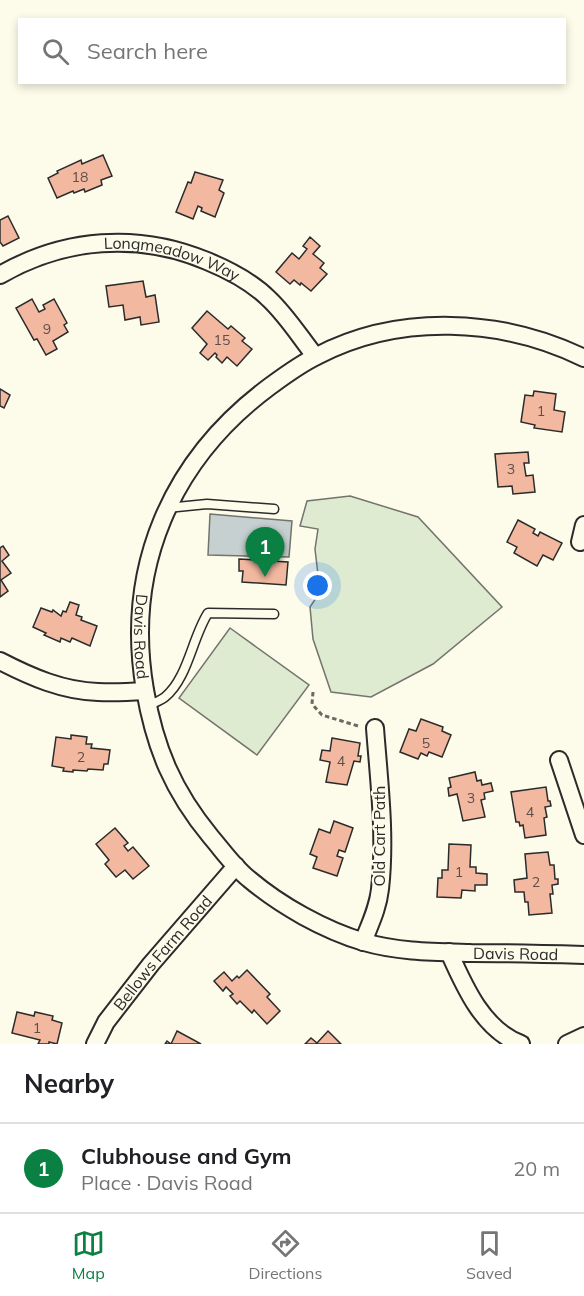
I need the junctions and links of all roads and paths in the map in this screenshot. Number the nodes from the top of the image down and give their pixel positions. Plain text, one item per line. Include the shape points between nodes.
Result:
1 (0, 275) edge
2 (315, 356) junction
3 (584, 358) edge
4 (166, 508) junction
5 (274, 509) dead end
6 (584, 525) edge
7 (580, 542) dead end
8 (274, 614) dead end
9 (0, 661) edge
10 (313, 692) dead end
11 (146, 699) junction
12 (375, 728) joint
13 (559, 760) dead end
14 (584, 835) edge
15 (236, 866) junction
16 (363, 942) junction
17 (449, 952) junction
18 (584, 955) edge
19 (584, 1036) edge
20 (95, 1044) edge
21 (521, 1044) edge
22 (567, 1044) edge

1 - 2 street, Longmeadow Way via 54,251 94,243 160,246 200,258 246,281 282,311
2 - 3 street, Davis Road via 362,338 403,329 446,326 518,334
2 - 4 street, Davis Road via 254,398 212,438
4 - 5 lane via 207,504
4 - 11 street, Davis Road via 155,537 142,603 140,662
6 - 7 street
8 - 11 lane via 208,614 199,627 184,671 165,697
9 - 11 street via 70,689
10 - 12 path via 312,704 322,715
11 - 15 street, Davis Road via 157,747 175,784 202,827
12 - 16 street, Old Cart Path via 382,815 380,890
13 - 14 street
15 - 16 street, Davis Road via 291,907
15 - 20 street, Bellows Farm Road via 151,964 106,1022
16 - 17 street, Davis Road
17 - 18 street, Davis Road
17 - 21 street via 461,981 489,1023
19 - 22 street

